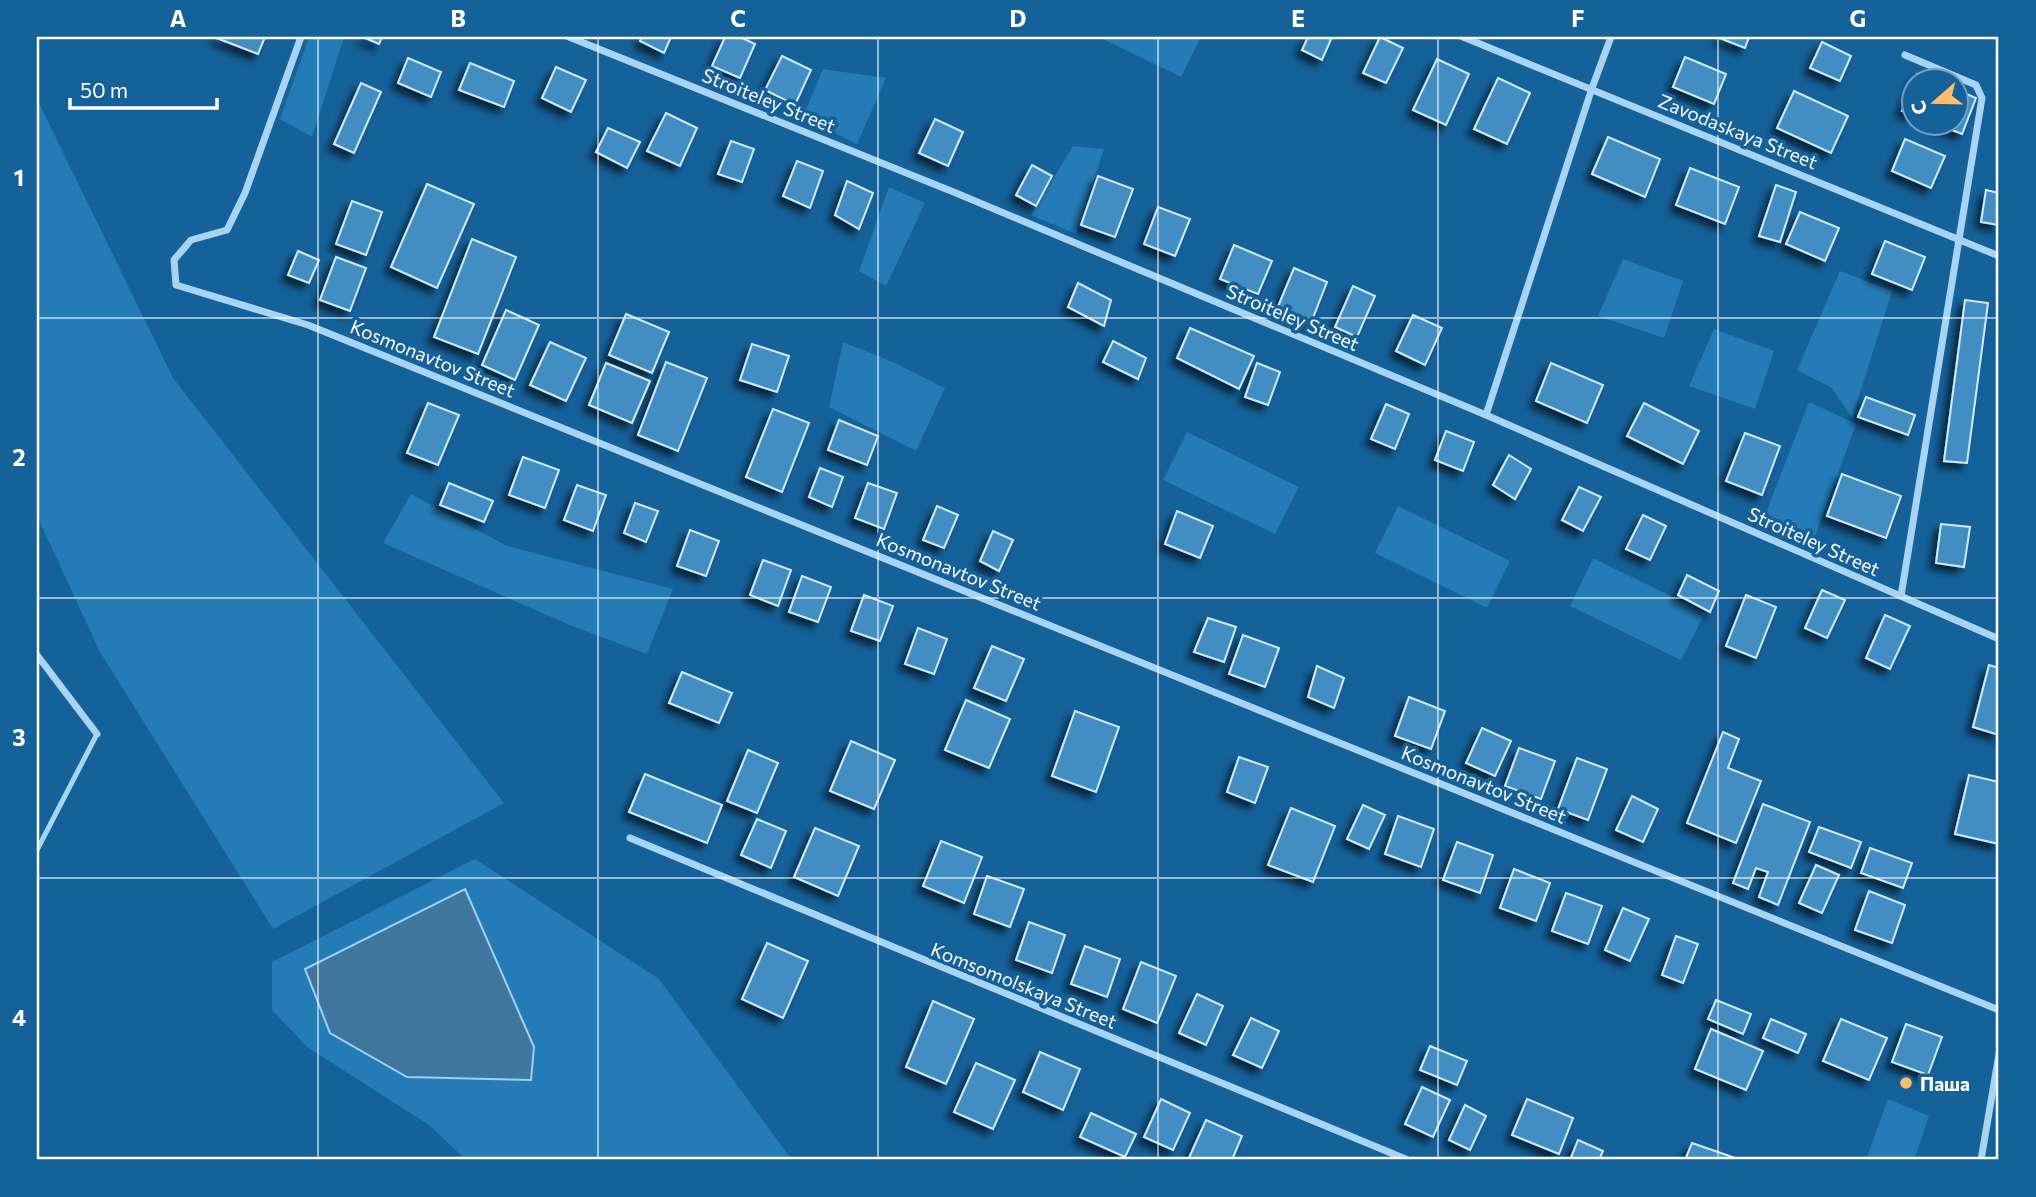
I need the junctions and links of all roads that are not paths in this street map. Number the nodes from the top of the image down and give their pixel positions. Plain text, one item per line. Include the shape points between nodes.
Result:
1 (302, 37) edge
2 (569, 37) edge
3 (1464, 37) edge
4 (1611, 37) edge
5 (1905, 55) dead end
6 (1592, 88) junction
7 (1959, 240) junction
8 (1999, 256) edge
9 (1486, 415) junction
10 (1901, 596) junction
11 (1999, 639) edge
12 (37, 655) edge
13 (97, 734) joint
14 (629, 838) dead end
15 (37, 850) edge
16 (1999, 1010) edge
17 (1999, 1054) edge
18 (1408, 1160) edge
19 (1981, 1160) edge

1 - 16 street, Kosmonavtov Street via 227,230 191,240 174,260 176,285 320,330
2 - 9 street, Stroiteley Street
3 - 6 street, Zavodaskaya Street
4 - 6 street
5 - 7 street via 1976,85 1982,98
6 - 7 street, Zavodaskaya Street
6 - 9 street
7 - 8 street, Zavodaskaya Street
7 - 10 street
9 - 10 street, Stroiteley Street
10 - 11 street, Stroiteley Street
12 - 13 street
13 - 15 lane
14 - 18 street, Komsomolskaya Street
17 - 19 street

